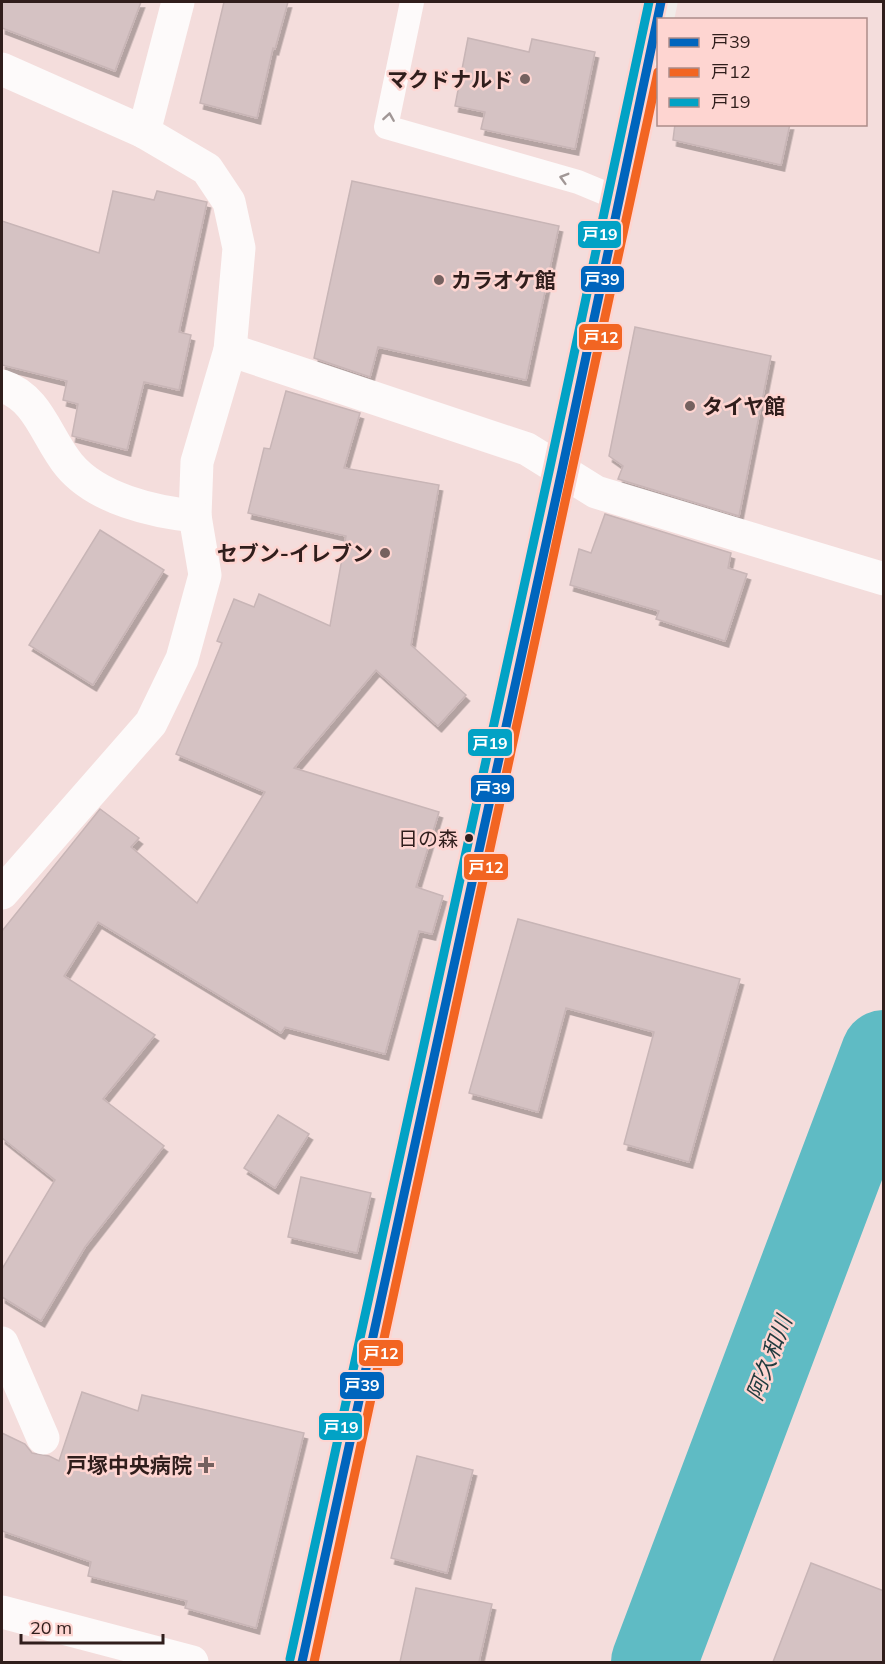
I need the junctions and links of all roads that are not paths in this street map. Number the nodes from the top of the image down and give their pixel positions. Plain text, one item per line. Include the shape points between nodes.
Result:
1 (178, 2) edge
2 (412, 2) edge
3 (661, 2) edge
4 (658, 18) edge
5 (657, 21) edge
6 (2, 69) edge
7 (144, 132) junction
8 (619, 199) junction
9 (230, 350) junction
10 (2, 386) edge
11 (562, 470) junction
12 (195, 516) junction
13 (884, 579) edge
14 (2, 893) edge
15 (2, 1343) edge
16 (44, 1438) dead end
17 (2, 1612) edge
18 (192, 1662) edge
19 (302, 1662) edge

1 - 7 street
8 -> 2 lane via 578,182 386,126
3 - 4 main road
5 - 8 main road
6 - 7 street
7 - 9 street via 207,169 230,202 240,248
8 - 11 main road
9 - 11 street via 527,449
9 - 12 street via 197,462
10 - 12 street via 16,391 36,411 70,465 102,491 168,513
11 - 13 street via 596,492
11 - 19 main road
12 - 14 street via 205,575 182,659 151,723
15 - 16 street
17 - 18 street

